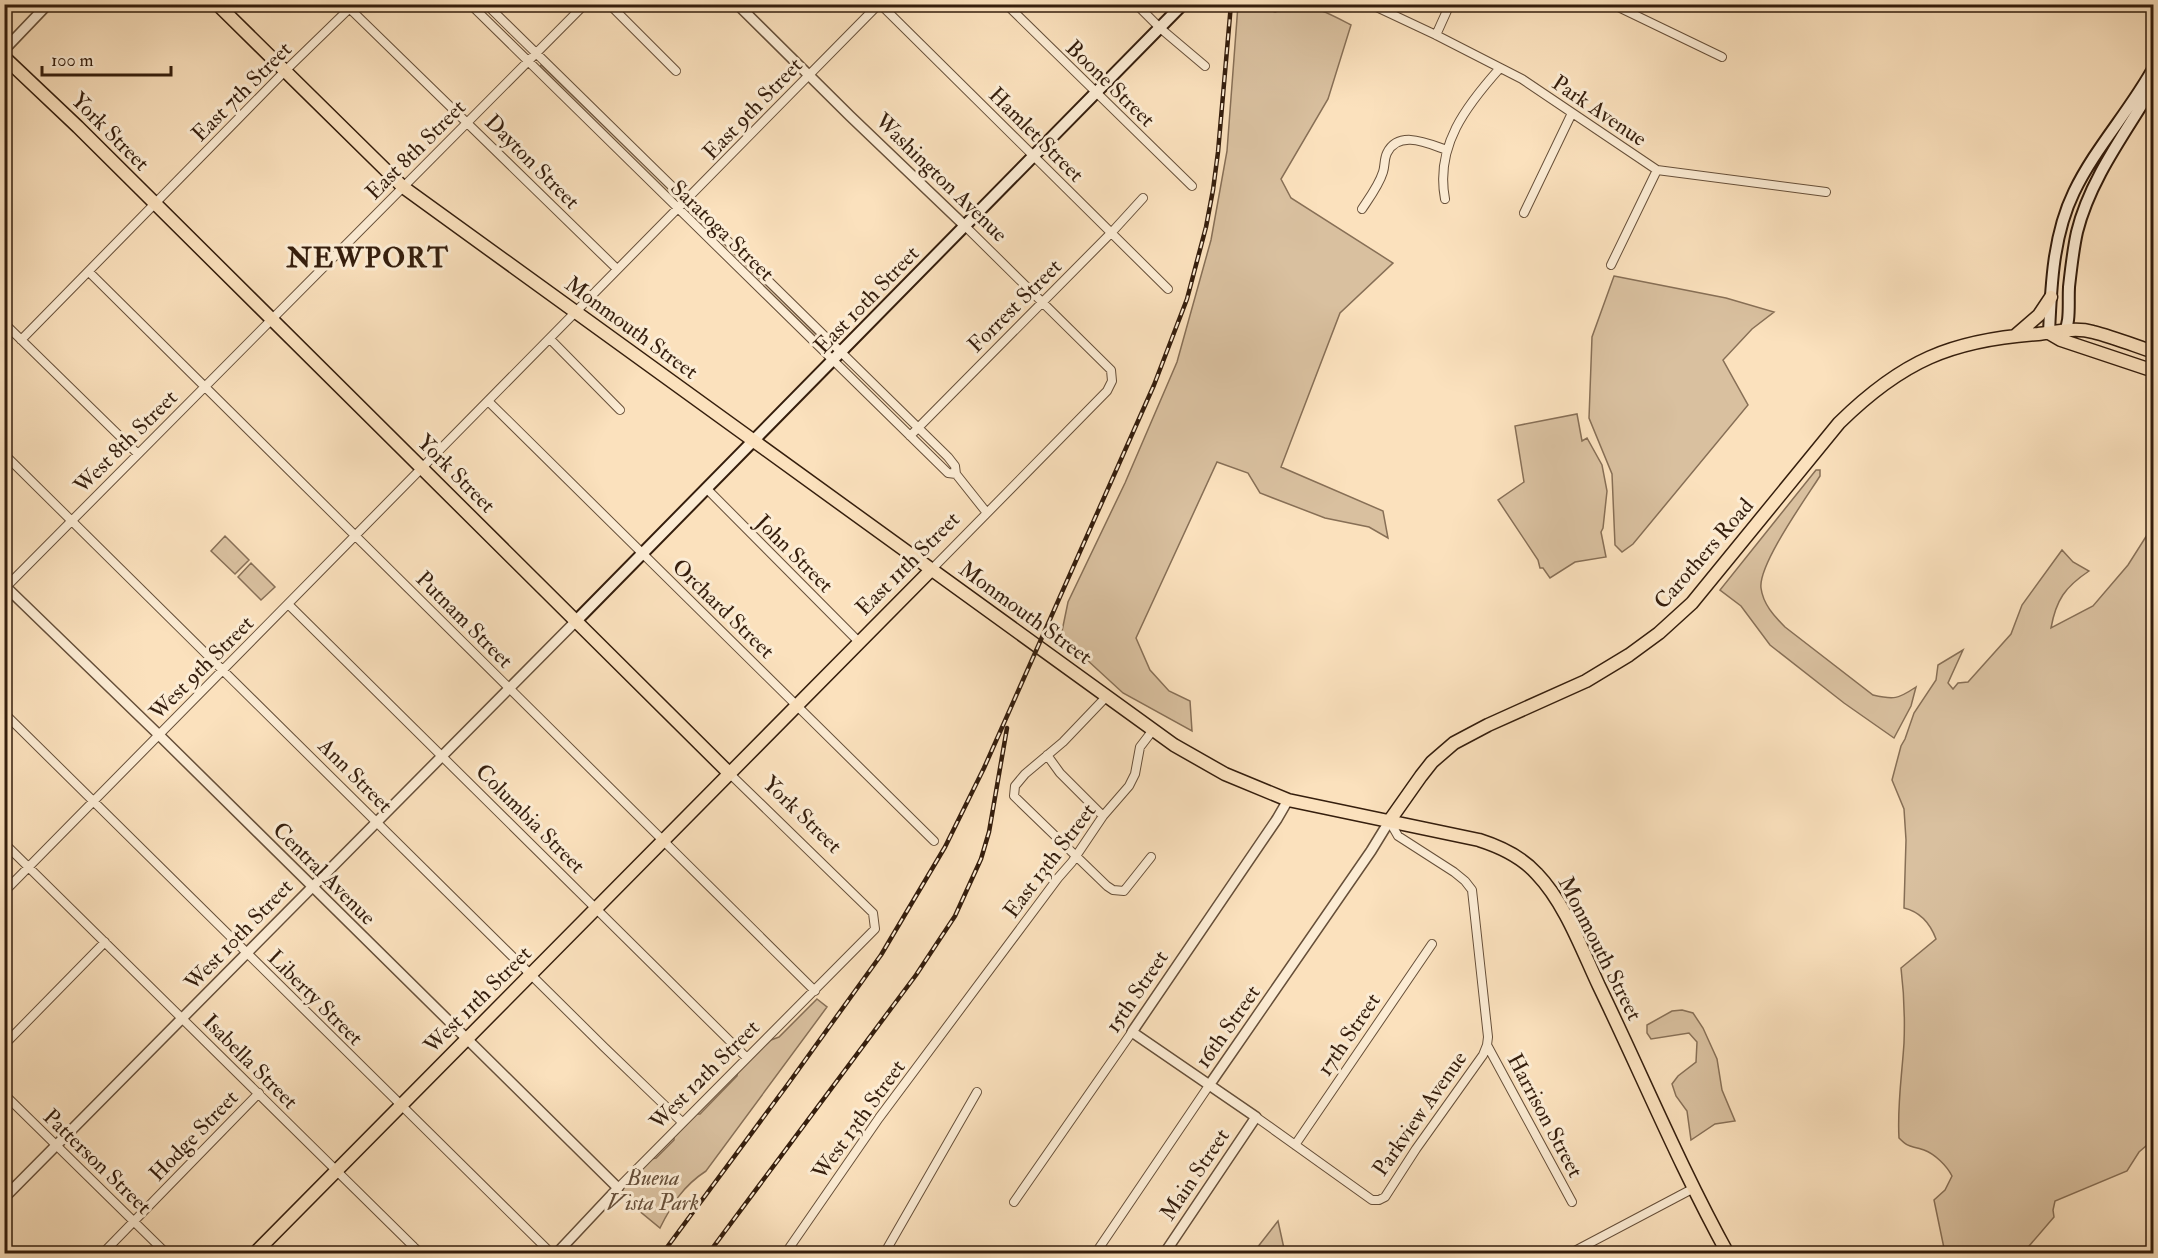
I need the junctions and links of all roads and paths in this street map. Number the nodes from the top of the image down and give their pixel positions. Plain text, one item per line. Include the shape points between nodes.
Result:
1 (48, 4) edge
2 (217, 4) edge
3 (470, 4) edge
4 (486, 4) edge
5 (585, 4) edge
6 (609, 4) edge
7 (737, 4) edge
8 (880, 4) edge
9 (1006, 4) edge
10 (1136, 4) edge
11 (1183, 4) edge
12 (1370, 4) edge
13 (1450, 4) edge
14 (1612, 4) edge
15 (349, 6) edge
16 (1160, 28) junction
17 (1436, 35) junction
18 (4, 50) edge
19 (536, 53) junction
20 (4, 57) edge
21 (1722, 57) dead end
22 (528, 62) junction
23 (1205, 66) dead end
24 (2154, 67) edge
25 (1500, 68) junction
26 (285, 71) junction
27 (676, 71) dead end
28 (809, 75) junction
29 (2154, 85) edge
30 (1097, 93) junction
31 (1572, 113) junction
32 (467, 122) junction
33 (1447, 150) junction
34 (1034, 157) junction
35 (1657, 170) junction
36 (1192, 186) dead end
37 (403, 187) junction
38 (1826, 192) dead end
39 (1143, 198) dead end
40 (1445, 200) dead end
41 (686, 201) junction
42 (155, 204) junction
43 (1362, 209) dead end
44 (677, 210) junction
45 (1524, 213) dead end
46 (965, 226) junction
47 (1112, 232) junction
48 (1611, 265) dead end
49 (617, 270) junction
50 (90, 272) junction
51 (1168, 289) dead end
52 (2051, 297) junction
53 (1042, 302) junction
54 (576, 312) junction
55 (272, 320) junction
56 (4, 323) edge
57 (2049, 333) junction
58 (2016, 335) junction
59 (2064, 335) junction
60 (550, 339) junction
61 (21, 340) junction
62 (2154, 351) edge
63 (842, 353) junction
64 (833, 362) junction
65 (2154, 371) edge
66 (1112, 381) joint
67 (205, 386) junction
68 (489, 402) junction
69 (620, 410) dead end
70 (919, 427) junction
71 (909, 436) junction
72 (754, 442) junction
73 (4, 454) edge
74 (138, 454) junction
75 (423, 469) junction
76 (956, 474) junction
77 (707, 489) junction
78 (987, 513) junction
79 (72, 521) junction
80 (357, 536) junction
81 (642, 554) junction
82 (931, 570) junction
83 (5, 587) edge
84 (289, 604) junction
85 (576, 621) junction
86 (859, 642) junction
87 (223, 670) junction
88 (510, 688) junction
89 (1107, 696) junction
90 (797, 704) junction
91 (4, 713) edge
92 (1153, 730) junction
93 (159, 735) junction
94 (1047, 755) junction
95 (443, 756) junction
96 (729, 773) junction
97 (1288, 800) junction
98 (94, 802) junction
99 (1103, 816) junction
100 (1390, 820) junction
101 (376, 822) junction
102 (663, 840) junction
103 (934, 841) dead end
104 (4, 843) edge
105 (1075, 856) junction
106 (1151, 857) dead end
107 (29, 867) junction
108 (312, 886) junction
109 (4, 892) edge
110 (596, 908) junction
111 (876, 921) joint
112 (105, 942) junction
113 (1432, 944) dead end
114 (247, 954) junction
115 (531, 974) junction
116 (815, 991) junction
117 (962, 1006) joint
118 (183, 1019) junction
119 (1132, 1032) junction
120 (466, 1040) junction
121 (4, 1045) edge
122 (1487, 1045) junction
123 (747, 1058) junction
124 (1210, 1084) junction
125 (977, 1092) dead end
126 (258, 1094) junction
127 (4, 1095) edge
128 (400, 1106) junction
129 (1256, 1117) junction
130 (682, 1122) junction
131 (1295, 1144) junction
132 (57, 1145) junction
133 (337, 1169) junction
134 (618, 1188) junction
135 (1694, 1188) junction
136 (4, 1198) edge
137 (1014, 1202) dead end
138 (1572, 1202) dead end
139 (134, 1221) junction
140 (413, 1246) junction
141 (102, 1254) edge
142 (167, 1254) edge
143 (254, 1254) edge
144 (405, 1254) edge
145 (421, 1254) edge
146 (554, 1254) edge
147 (785, 1254) edge
148 (884, 1254) edge
149 (1095, 1254) edge
150 (1164, 1254) edge
151 (1569, 1254) edge
152 (1728, 1254) edge

1 - 18 street
2 - 26 main road, Monmouth Street
3 - 22 street, Saratoga Street
4 - 19 street, Saratoga Street
5 - 19 street, East 8th Street
6 - 27 street
7 - 28 street, Washington Avenue
8 - 28 street, East 9th Street
8 - 34 street, Hamlet Street
9 - 30 street, Boone Street
10 - 16 street
11 - 16 main road, East 10th Street
12 - 17 street, Park Avenue
13 - 17 street
14 - 21 street
15 - 26 street, East 7th Street
15 - 32 street, Dayton Street
16 - 23 street
16 - 30 main road, East 10th Street
17 - 25 street, Park Avenue
19 - 22 street, East 8th Street
19 - 41 street, Saratoga Street
20 - 42 main road, York Street
22 - 32 street, East 8th Street
22 - 44 street, Saratoga Street
24 - 52 main road via 2073,194 2058,243
25 - 31 street, Park Avenue
25 - 33 street via 1459,120
26 - 37 main road, Monmouth Street
26 - 42 street, East 7th Street
28 - 41 street, East 9th Street
28 - 46 street, Washington Avenue
29 - 59 main road via 2094,186 2082,217
30 - 34 main road, East 10th Street
30 - 36 street, Boone Street
31 - 35 street, Park Avenue
31 - 45 street
32 - 37 street, East 8th Street
32 - 49 street, Dayton Street
33 - 40 street via 1442,184
33 - 43 street via 1413,139 1393,145 1384,171
34 - 46 main road, East 10th Street
34 - 47 street, Hamlet Street
35 - 38 street, Park Avenue
35 - 48 street
37 - 54 main road, Monmouth Street
37 - 55 street, East 8th Street
39 - 47 street, Forrest Street
41 - 44 street, East 9th Street
41 - 63 street, Saratoga Street
42 - 50 street, East 7th Street
42 - 55 main road, York Street
44 - 49 street, East 9th Street
44 - 64 street, Saratoga Street
46 - 53 street, Washington Avenue
46 - 63 main road, East 10th Street
47 - 51 street, Hamlet Street
47 - 53 street, Forrest Street
49 - 54 street, East 9th Street
50 - 61 street, East 7th Street
50 - 67 street, Putnam Street
52 - 57 main road
52 - 58 main road via 2039,315
53 - 66 street, Washington Avenue via 1111,370
53 - 70 street, Forrest Street
54 - 60 street, East 9th Street
54 - 72 main road, Monmouth Street
55 - 67 street, West 8th Street
55 - 75 main road, York Street
56 - 61 street
57 - 58 main road, Carothers Road
57 - 59 main road
58 - 100 main road, Carothers Road via 1938,353 1879,388 1839,423 1692,603 1659,633 1586,681 1488,724 1454,744 1420,776
59 - 62 main road via 2091,331
59 - 65 main road
60 - 68 street, East 9th Street
60 - 69 street
61 - 74 street
63 - 64 main road, East 10th Street
63 - 70 street, Saratoga Street
64 - 71 street, Saratoga Street
64 - 72 main road, East 10th Street
66 - 78 street, East 11th Street via 1107,391
67 - 74 street, West 8th Street
67 - 80 street, Putnam Street
68 - 75 street, East 9th Street
68 - 81 street, Orchard Street
70 - 71 street, Forrest Street
70 - 76 street, Saratoga Street via 955,466
71 - 76 street, Saratoga Street via 948,473
72 - 77 main road, East 10th Street
72 - 82 main road, Monmouth Street
73 - 79 street, Ann Street
74 - 79 street, West 8th Street
75 - 80 street, West 9th Street
75 - 85 main road, York Street
76 - 78 street, Saratoga Street
77 - 81 main road, East 10th Street
77 - 86 street, John Street
78 - 82 street, East 11th Street
79 - 83 street, West 8th Street
79 - 87 street, Ann Street
80 - 84 street, West 9th Street
80 - 88 street, Putnam Street
81 - 85 main road, East 10th Street
81 - 90 street, Orchard Street
82 - 86 main road, East 11th Street
82 - 89 main road, Monmouth Street
83 - 93 street, Central Avenue
84 - 87 street, West 9th Street
84 - 95 street, Columbia Street
85 - 88 street, West 10th Street
85 - 96 main road, York Street
86 - 90 main road, East 11th Street
87 - 93 street, West 9th Street
87 - 101 street, Ann Street
88 - 95 street, West 10th Street
88 - 102 street, Putnam Street
89 - 92 main road, Monmouth Street
89 - 94 street
90 - 96 main road, East 11th Street
90 - 103 street, Orchard Street
91 - 98 street, Liberty Street
92 - 97 main road, Monmouth Street via 1225,774
92 - 99 street, East 13th Street via 1140,747 1129,786
93 - 98 street, West 9th Street
93 - 108 street, Central Avenue
94 - 99 street
94 - 105 street via 1025,774 1013,792
95 - 101 street, West 10th Street
95 - 110 street, Columbia Street
96 - 102 main road, West 11th Street
96 - 111 street, York Street via 873,913
97 - 100 main road, Monmouth Street
97 - 119 street, 15th Street
98 - 107 street, West 9th Street
98 - 114 street, Liberty Street
99 - 105 street, East 13th Street
100 - 122 street, Parkview Avenue via 1398,836 1454,872 1472,890
100 - 124 street, 16th Street
100 - 135 main road, Monmouth Street via 1504,849 1525,862 1549,889 1597,983 1597,999 1629,1067 1639,1074
101 - 108 street, West 10th Street
101 - 115 street, Ann Street
102 - 110 main road, West 11th Street
102 - 116 street, Putnam Street
104 - 107 street, Isabella Street
105 - 106 street via 1107,886 1124,891
105 - 117 street, East 13th Street
107 - 109 street, West 9th Street
107 - 112 street, Isabella Street
108 - 114 street, West 10th Street
108 - 120 street, Central Avenue
110 - 115 main road, West 11th Street
110 - 123 street, Columbia Street
111 - 116 street, West 12th Street via 875,928
112 - 118 street, Isabella Street
112 - 121 street
113 - 131 street, 17th Street
114 - 118 street, West 10th Street
114 - 128 street, Liberty Street
115 - 120 main road, West 11th Street
115 - 130 street, Ann Street
116 - 123 street, West 12th Street
117 - 147 street, West 13th Street
118 - 126 street, Isabella Street
118 - 132 street, West 10th Street
119 - 124 street, Parkview Avenue
119 - 137 street, 15th Street
120 - 128 main road, West 11th Street
120 - 134 street, Central Avenue
122 - 131 street, Parkview Avenue via 1382,1199 1372,1200
122 - 138 street, Harrison Street
123 - 130 street, West 12th Street
124 - 129 street, Parkview Avenue
124 - 149 street, 16th Street
125 - 148 street
126 - 133 street, Isabella Street
126 - 139 street, Hodge Street
127 - 132 street, Patterson Street
128 - 133 main road, West 11th Street
128 - 146 street, Liberty Street
129 - 131 street, Parkview Avenue
129 - 150 street, Main Street
130 - 134 street, West 12th Street
132 - 136 street, West 10th Street
132 - 139 street, Patterson Street
133 - 140 street, Isabella Street
133 - 143 main road, West 11th Street
134 - 146 street, West 12th Street
135 - 151 street
135 - 152 main road
139 - 141 street, Hodge Street
139 - 142 street, Patterson Street
140 - 144 street
140 - 145 street, Isabella Street

